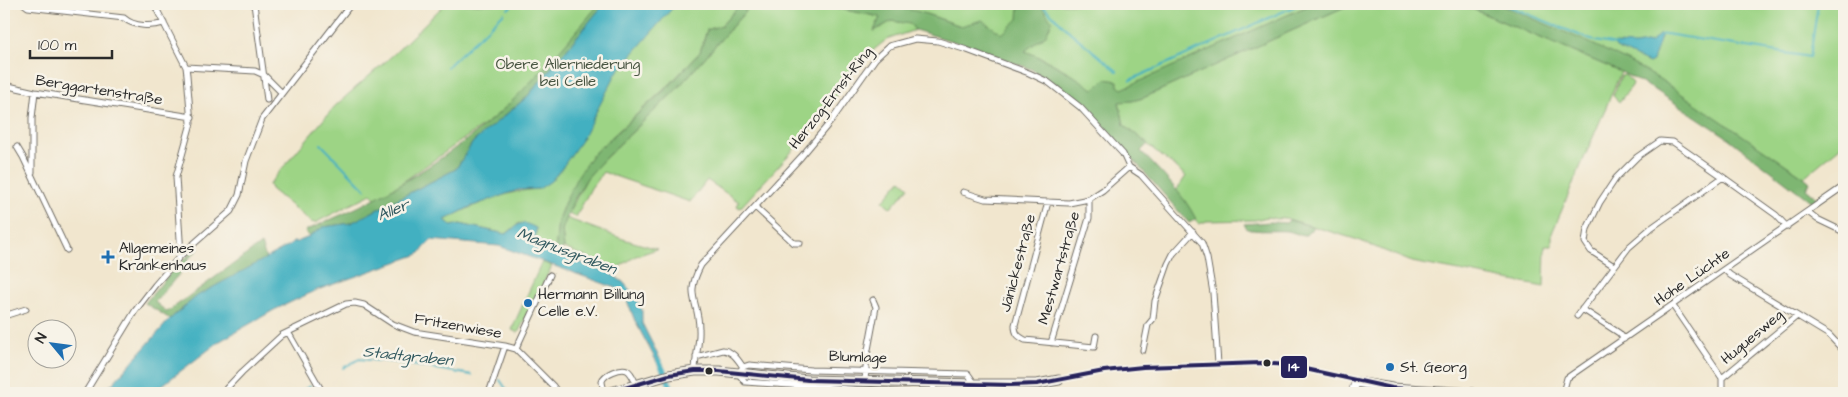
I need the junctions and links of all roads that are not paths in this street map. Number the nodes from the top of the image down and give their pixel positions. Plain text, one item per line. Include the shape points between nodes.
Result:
1 (154, 4) edge
2 (254, 4) edge
3 (351, 4) edge
4 (26, 5) edge
5 (164, 23) junction
6 (186, 67) junction
7 (264, 75) junction
8 (4, 85) edge
9 (35, 92) junction
10 (282, 93) junction
11 (267, 100) dead end
12 (192, 117) junction
13 (17, 147) dead end
14 (1129, 167) junction
15 (32, 175) junction
16 (1723, 177) junction
17 (1844, 186) edge
18 (963, 192) dead end
19 (1089, 199) junction
20 (1048, 202) junction
21 (755, 207) junction
22 (1808, 212) junction
23 (1787, 226) junction
24 (1193, 232) junction
25 (1844, 232) edge
26 (800, 244) dead end
27 (68, 250) dead end
28 (181, 255) junction
29 (1614, 266) junction
30 (1725, 270) junction
31 (550, 275) dead end
32 (874, 300) dead end
33 (1673, 306) junction
34 (26, 309) dead end
35 (1582, 309) junction
36 (4, 316) edge
37 (1577, 316) dead end
38 (1797, 316) junction
39 (1015, 331) joint
40 (288, 332) junction
41 (1096, 336) dead end
42 (1624, 339) junction
43 (1051, 343) junction
44 (505, 346) junction
45 (516, 349) junction
46 (1143, 350) dead end
47 (1844, 351) edge
48 (696, 357) junction
49 (1218, 364) dead end
50 (740, 370) junction
51 (695, 371) junction
52 (866, 371) junction
53 (1722, 378) junction
54 (1059, 380) dead end
55 (1356, 382) joint
56 (934, 383) junction
57 (636, 384) junction
58 (975, 384) junction
59 (870, 385) junction
60 (1011, 389) edge
61 (85, 393) edge
62 (222, 393) edge
63 (322, 393) edge
64 (489, 393) edge
65 (558, 393) edge
66 (606, 393) edge
67 (909, 393) edge
68 (934, 393) edge
69 (969, 393) edge
70 (1352, 393) edge
71 (1472, 393) edge
72 (1563, 393) edge
73 (1722, 393) edge

1 - 5 street
2 - 7 street
3 - 10 street
4 - 5 street via 124,18 129,23 155,26
5 - 6 street
6 - 7 street via 255,71
6 - 12 street
7 - 10 street
7 - 11 street
8 - 9 street, Berggartenstraße
9 - 12 street, Berggartenstraße
9 - 15 street
10 - 28 street via 262,119 231,211
12 - 28 street via 176,178
13 - 15 street
14 - 19 street
14 - 21 street, Herzog-Ernst-Ring via 1123,154 1093,121 1066,94 1048,82 967,50 921,38 889,46 875,59 832,120
14 - 24 street, Herzog-Ernst-Ring via 1142,175
15 - 27 street
16 - 23 street
16 - 29 street via 1651,228 1629,247
16 - 29 street via 1673,142 1660,142 1637,157 1616,178 1587,230 1585,242 1591,251
17 - 22 street, Hohe Lüchte
18 - 20 street via 985,199
19 - 20 street via 1069,203
19 - 43 street, Mestwartstraße via 1089,218
20 - 39 street, Jänickestraße
21 - 26 street via 794,243
21 - 48 street, Herzog-Ernst-Ring via 701,265 695,277 692,290 700,328
22 - 23 street, Hohe Lüchte
22 - 25 street
23 - 30 street, Hohe Lüchte
24 - 46 street via 1168,264
24 - 49 street, Herzog-Ernst-Ring via 1202,243 1207,258
28 - 61 street via 135,311
29 - 35 street
30 - 33 street, Hohe Lüchte
30 - 38 street
31 - 45 street
32 - 52 street via 876,307
33 - 42 street, Hohe Lüchte
33 - 53 street
34 - 36 street
35 - 37 street
35 - 42 street
38 - 47 street via 1829,335
38 - 53 street, Huguesweg
39 - 43 street, Mestwartstraße via 1025,340
40 - 44 street, Fritzenwiese via 355,302 403,329
40 - 62 street, Fritzenwiese
40 - 63 street
41 - 43 street, Mestwartstraße via 1094,347
42 - 72 street, Hohe Lüchte via 1567,378
44 - 45 street, Fritzenwiese
44 - 64 street
45 - 65 street, Fritzenwiese
48 - 50 street via 728,350
48 - 51 street, Herzog-Ernst-Ring
50 - 51 main road, Blumlage
50 - 52 street, Blumlage via 749,365
50 - 59 main road, Blumlage via 786,381
51 - 57 main road, Blumlage
52 - 58 street, Blumlage via 968,374
52 - 59 street
53 - 73 street
54 - 60 main road, Blumlage
55 - 70 street
55 - 71 main road via 1392,388
56 - 58 main road, Blumlage
56 - 59 main road, Blumlage
56 - 68 street
57 - 66 main road, Blumlage
57 - 66 street via 627,370 606,374 602,383
58 - 60 main road, Blumlage
58 - 69 street
59 - 67 street, Blumlage

